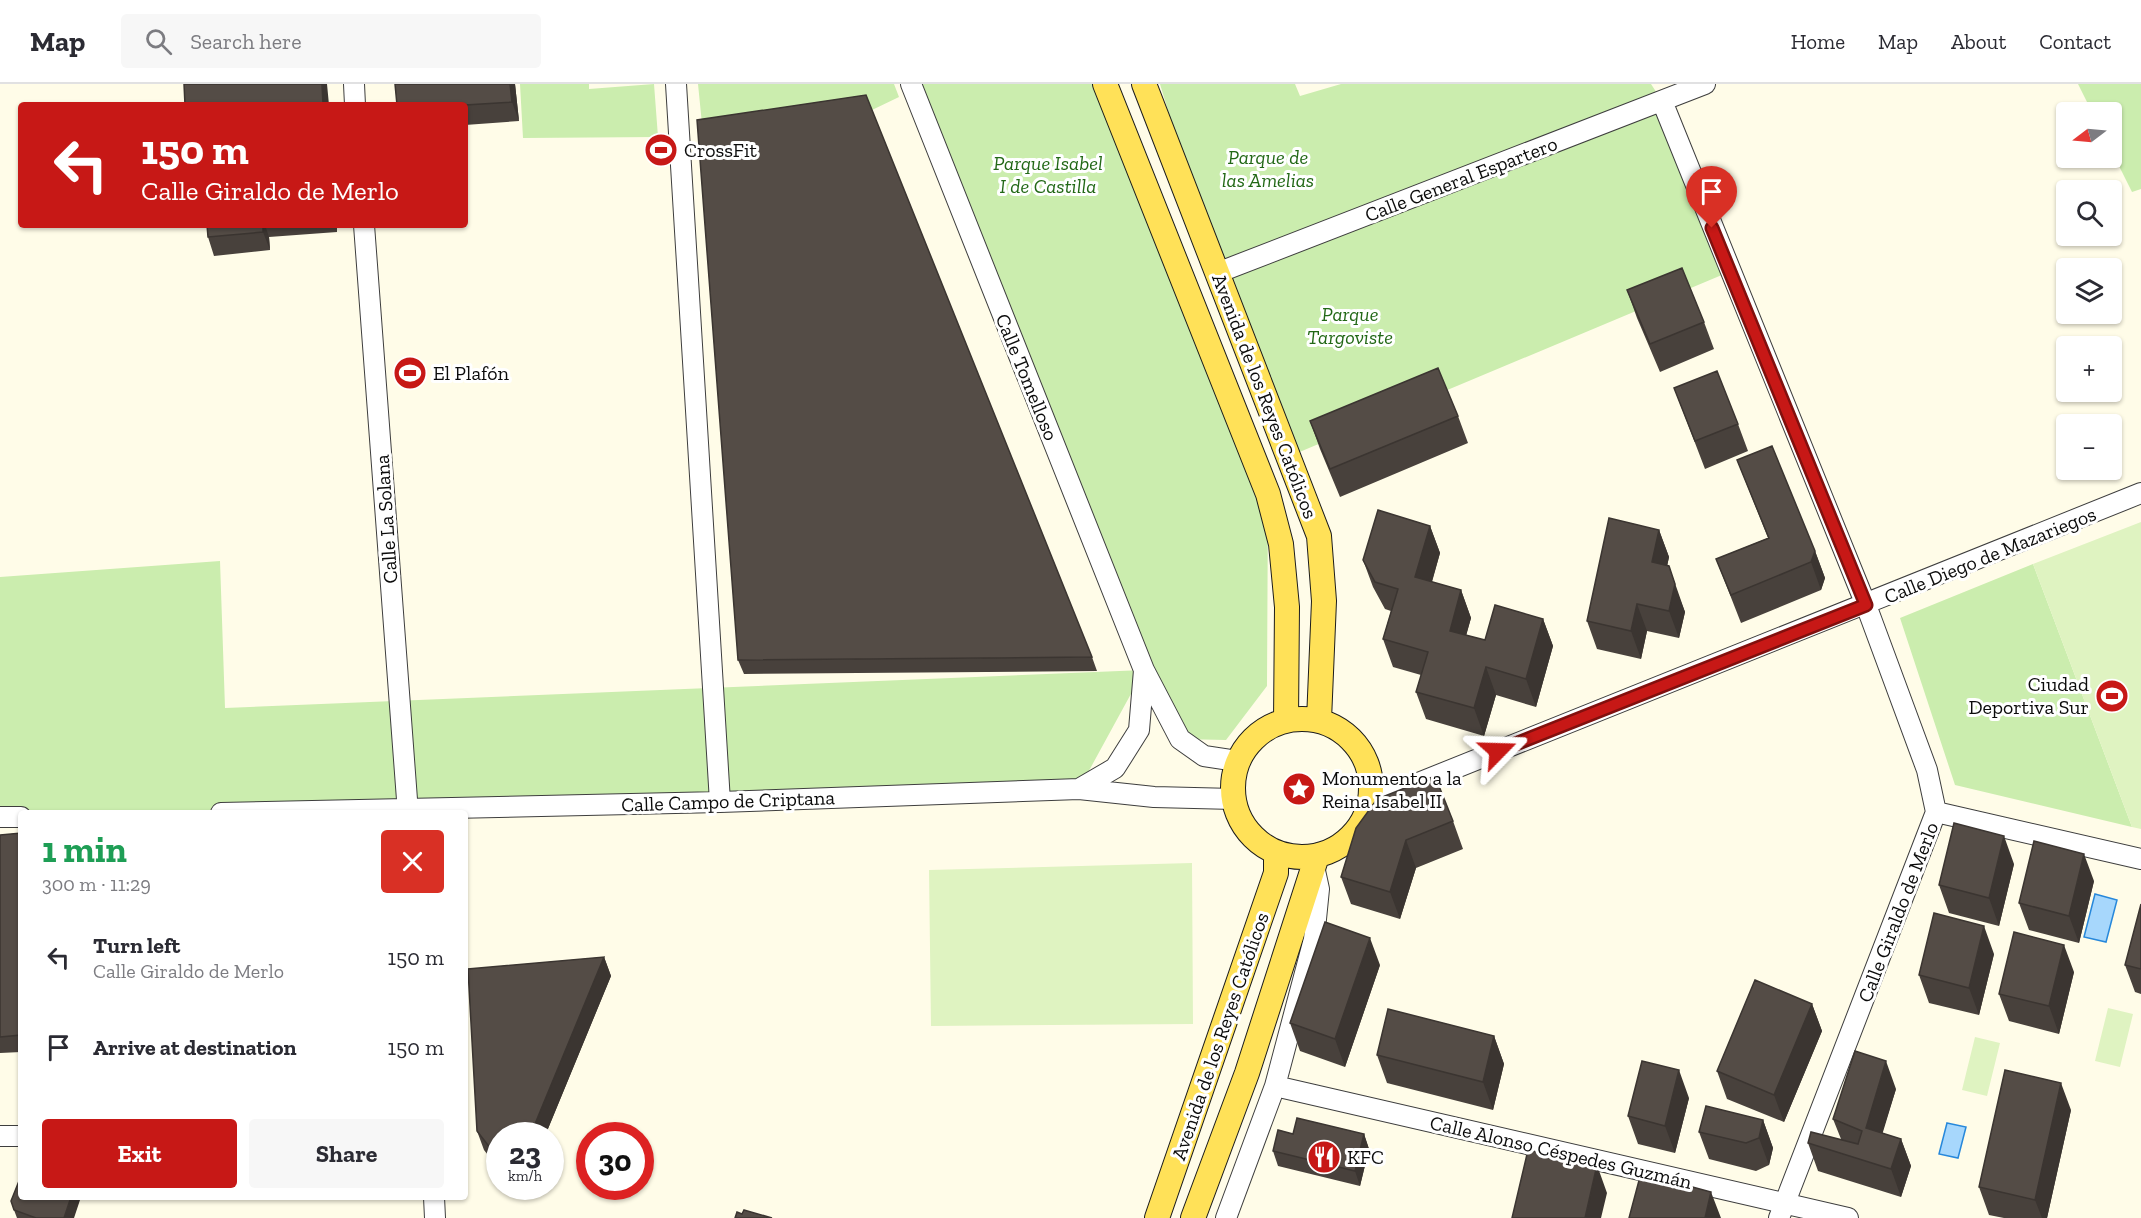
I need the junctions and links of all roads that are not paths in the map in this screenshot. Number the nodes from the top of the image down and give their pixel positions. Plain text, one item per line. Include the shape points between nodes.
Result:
1 (354, 84) edge
2 (676, 84) edge
3 (911, 84) edge
4 (1105, 84) edge
5 (1144, 84) edge
6 (1705, 84) edge
7 (1662, 101) junction
8 (355, 102) edge
9 (364, 228) edge
10 (1217, 273) junction
11 (2141, 493) edge
12 (1866, 605) junction
13 (1144, 669) junction
14 (1286, 720) junction
15 (1319, 720) junction
16 (1238, 761) junction
17 (1079, 789) junction
18 (1234, 799) junction
19 (720, 802) junction
20 (1371, 802) junction
21 (408, 810) edge
22 (443, 810) edge
23 (1936, 812) junction
24 (0, 817) edge
25 (18, 817) edge
26 (1276, 852) junction
27 (2141, 860) edge
28 (1316, 861) junction
29 (1275, 1086) junction
30 (0, 1136) edge
31 (18, 1136) edge
32 (434, 1200) edge
33 (1782, 1210) edge
34 (435, 1218) edge
35 (1157, 1218) edge
36 (1193, 1218) edge
37 (1226, 1218) edge
38 (1848, 1218) edge

1 - 8 street
2 - 19 street
3 - 13 street, Calle Tomelloso
4 - 14 main road, Avenida de los Reyes Católicos via 1268,494 1281,544 1287,607
5 - 10 main road, Avenida de los Reyes Católicos
6 - 7 street, Calle General Espartero
7 - 10 street, Calle General Espartero
7 - 12 street, Calle Giraldo de Merlo
9 - 21 street, Calle La Solana
10 - 15 main road, Avenida de los Reyes Católicos via 1319,536 1324,601
11 - 12 street, Calle Diego de Mazariegos
12 - 20 street, Calle Diego de Mazariegos
12 - 23 street, Calle Giraldo de Merlo via 1928,770
13 - 16 street, Calle Tomelloso via 1180,739 1204,756
13 - 17 street, Calle Tomelloso via 1139,730 1115,768
14 - 15 main road
14 - 16 main road via 1251,740
15 - 20 main road via 1337,727 1363,753 1370,770
16 - 18 main road
17 - 18 street, Calle Campo de Criptana via 1154,797
17 - 19 street, Calle Campo de Criptana
18 - 26 main road via 1240,819 1252,836
19 - 22 street, Calle Campo de Criptana
20 - 28 main road via 1360,827 1345,843
23 - 27 street
23 - 33 street, Calle Giraldo de Merlo
24 - 25 street
26 - 28 main road
26 - 35 main road, Avenida de los Reyes Católicos via 1276,873
28 - 29 street via 1319,889 1314,939
28 - 36 main road, Avenida de los Reyes Católicos via 1247,1073
29 - 33 street, Calle Alonso Céspedes Guzmán
29 - 37 street
30 - 31 street
32 - 34 street
33 - 38 street, Calle Alonso Céspedes Guzmán

